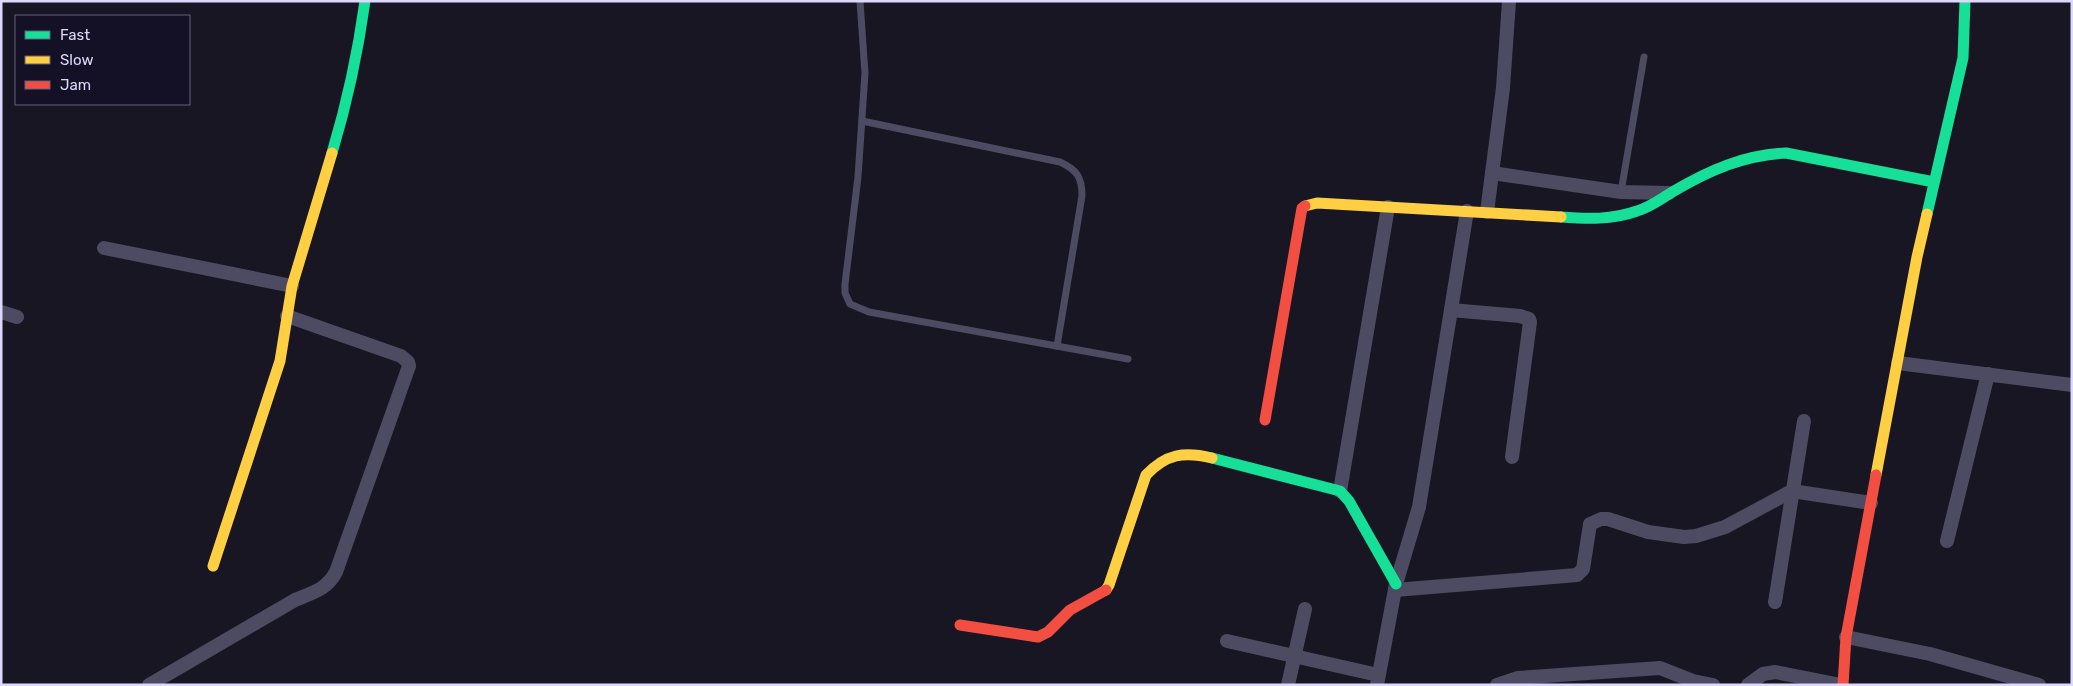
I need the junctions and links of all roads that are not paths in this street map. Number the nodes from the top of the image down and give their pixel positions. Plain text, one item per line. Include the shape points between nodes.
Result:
1 (365, 1) edge
2 (860, 1) edge
3 (1509, 1) edge
4 (1965, 1) edge
5 (1644, 57) dead end
6 (862, 121) junction
7 (1492, 173) junction
8 (1934, 182) junction
9 (1621, 192) junction
10 (1671, 193) junction
11 (1388, 207) junction
12 (1467, 211) junction
13 (1487, 212) junction
14 (104, 248) dead end
15 (292, 286) junction
16 (1451, 310) junction
17 (1, 312) edge
18 (286, 316) junction
19 (17, 317) dead end
20 (1057, 346) junction
21 (1128, 359) dead end
22 (1898, 363) junction
23 (1988, 374) junction
24 (2072, 385) edge
25 (1265, 420) dead end
26 (1804, 421) dead end
27 (1512, 457) dead end
28 (1340, 491) junction
29 (1792, 491) junction
30 (1872, 503) junction
31 (1947, 541) dead end
32 (213, 566) dead end
33 (1395, 587) junction
34 (1775, 602) dead end
35 (1305, 609) dead end
36 (960, 625) dead end
37 (1846, 637) junction
38 (1227, 641) dead end
39 (1293, 656) junction
40 (1378, 680) edge
41 (1750, 684) edge
42 (149, 685) edge
43 (1288, 685) edge
44 (1498, 685) edge
45 (1713, 685) edge
46 (1842, 685) edge
47 (2039, 685) edge

1 - 15 street via 343,116
2 - 6 lane via 865,73
3 - 7 street
4 - 8 street via 1963,58
5 - 9 lane
6 - 20 lane via 845,284 850,304 869,312
6 - 20 lane via 1060,162 1079,175 1082,196
7 - 9 street
7 - 13 street
8 - 10 street via 1786,153 1768,153 1738,159
8 - 22 street
9 - 10 street
10 - 13 street via 1638,211 1593,219
11 - 12 street
11 - 25 street via 1311,202 1302,208
11 - 28 street
12 - 13 street
12 - 16 street
14 - 15 street
15 - 18 street
16 - 27 street via 1520,316 1530,322
16 - 33 street via 1419,507
17 - 19 street
18 - 32 street via 284,348
18 - 42 street via 401,356 409,366 336,572 320,590 295,600
20 - 21 lane
22 - 23 street
22 - 30 street
23 - 24 street
23 - 31 street
26 - 29 street
28 - 33 street via 1349,501
28 - 36 street via 1203,456 1170,456 1157,463 1146,475 1105,591 1072,608 1050,632 1038,637
29 - 30 street
29 - 33 street via 1725,527 1696,536 1667,536 1608,520 1595,521 1590,524 1583,569 1577,576
29 - 34 street
30 - 37 street
33 - 40 street
35 - 39 street
37 - 46 street
37 - 47 street via 1930,654
38 - 39 street
39 - 40 street
39 - 43 street
41 - 46 street via 1763,674 1775,672
44 - 45 street via 1518,678 1660,668

